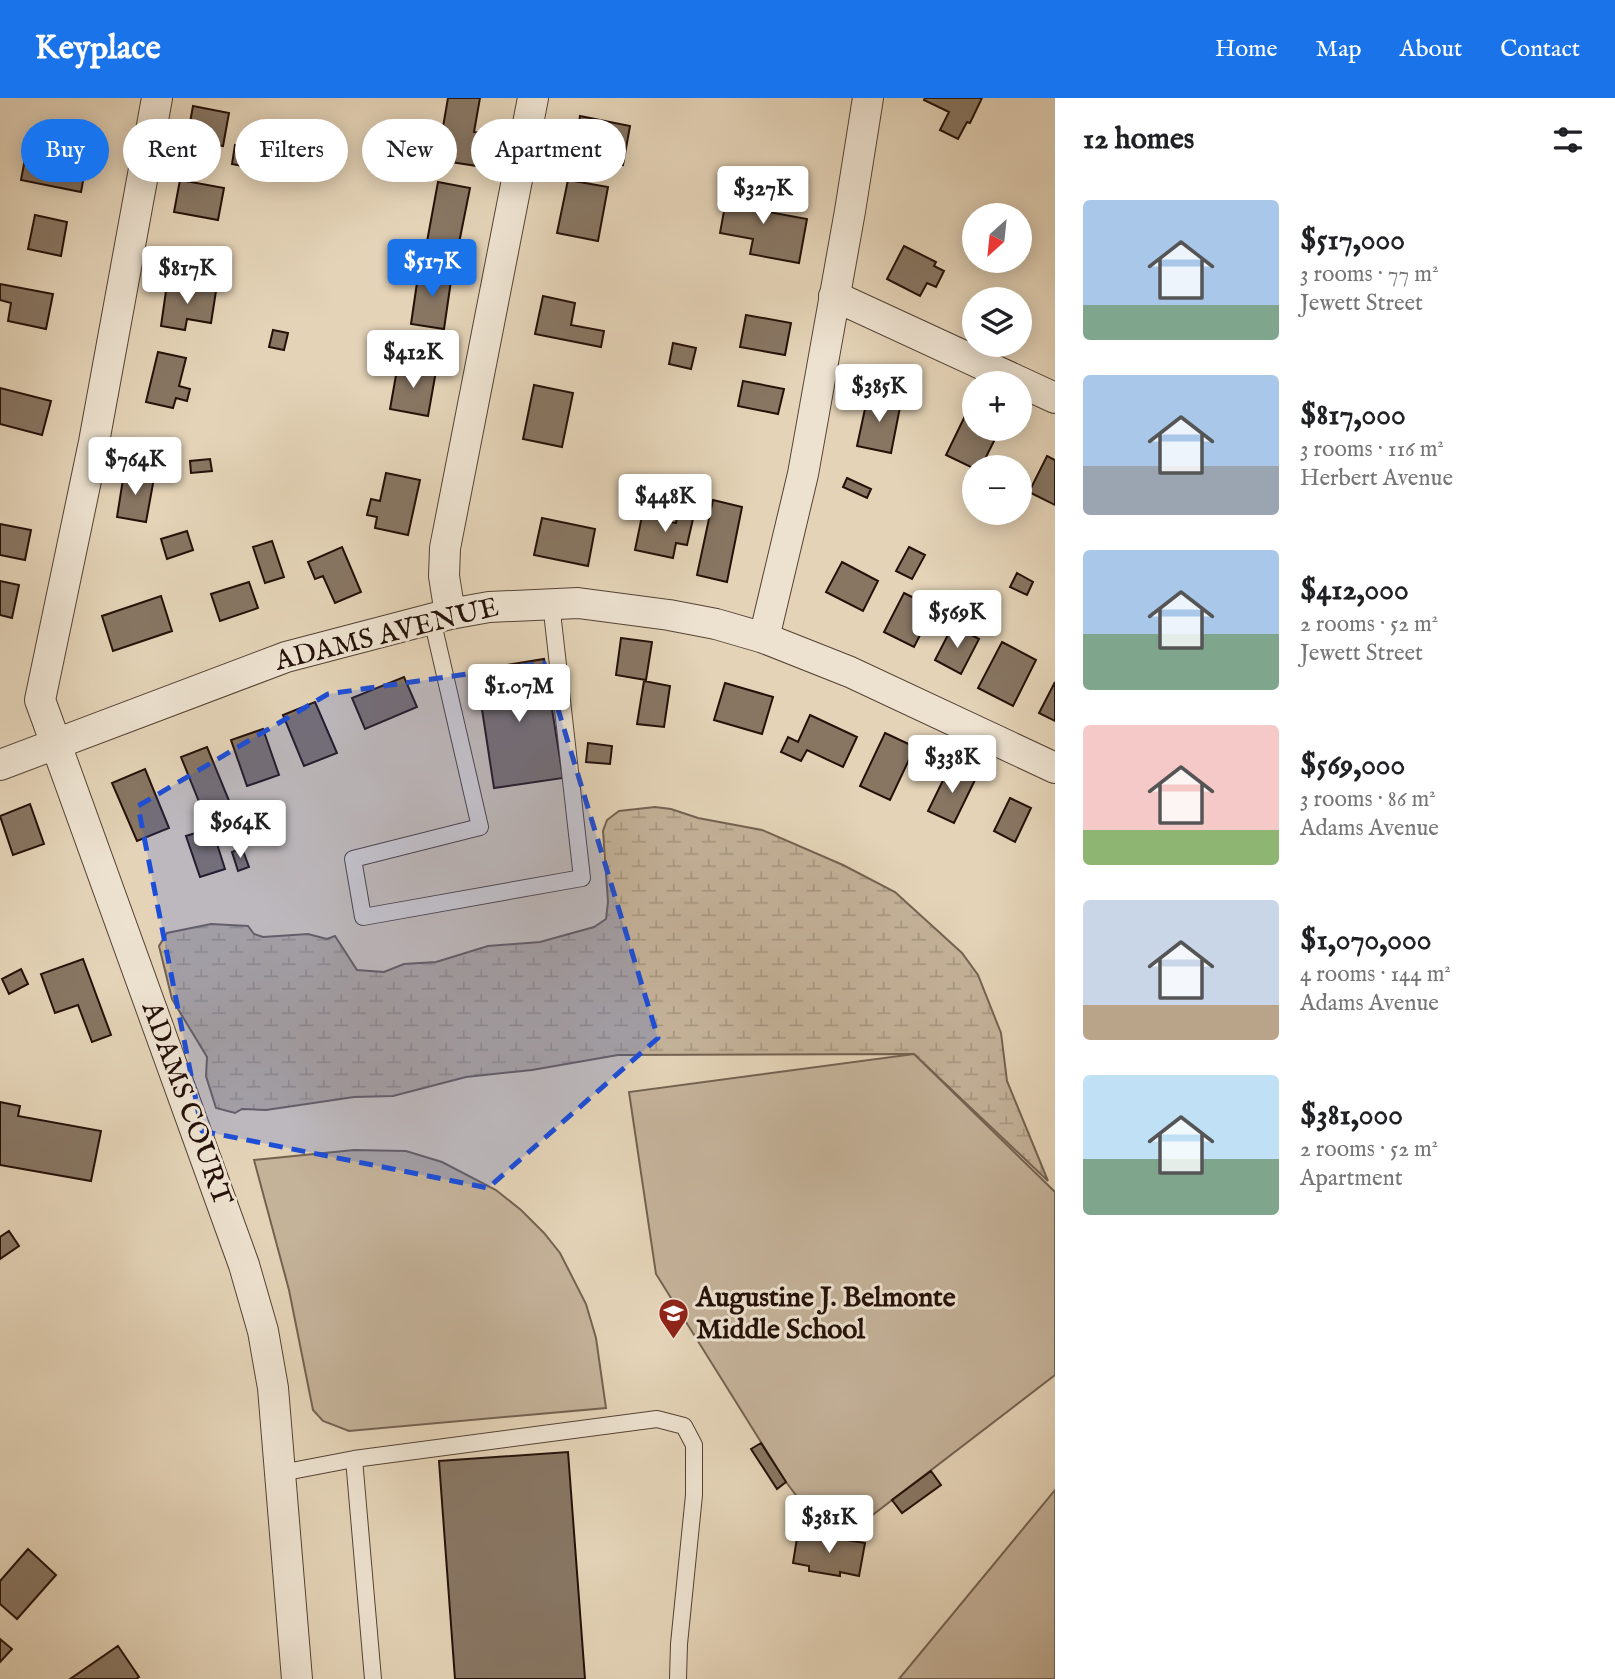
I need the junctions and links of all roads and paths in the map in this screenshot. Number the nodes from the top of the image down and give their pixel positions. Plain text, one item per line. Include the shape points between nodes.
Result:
1 (157, 98) edge
2 (533, 98) edge
3 (868, 98) edge
4 (834, 296) junction
5 (1055, 398) edge
6 (551, 603) junction
7 (441, 616) junction
8 (764, 638) junction
9 (55, 744) junction
10 (0, 765) edge
11 (1055, 768) edge
12 (354, 1459) junction
13 (281, 1473) junction
14 (297, 1679) edge
15 (373, 1679) edge
16 (678, 1679) edge

1 - 9 street, ADAMS COURT via 94,442 40,701
2 - 7 street via 445,548
3 - 4 street
4 - 5 street
4 - 8 street via 803,474
6 - 7 street, ADAMS AVENUE
6 - 7 lane via 582,878 363,917 353,859 480,827
6 - 8 street, ADAMS AVENUE via 669,615
7 - 9 street, ADAMS AVENUE via 286,657
8 - 11 street, ADAMS AVENUE via 850,671
9 - 10 street, ADAMS AVENUE
9 - 13 street, ADAMS COURT via 244,1265 269,1360
12 - 13 lane
12 - 15 lane
12 - 16 lane via 657,1419 684,1426 694,1445 694,1495
13 - 14 street, ADAMS COURT

